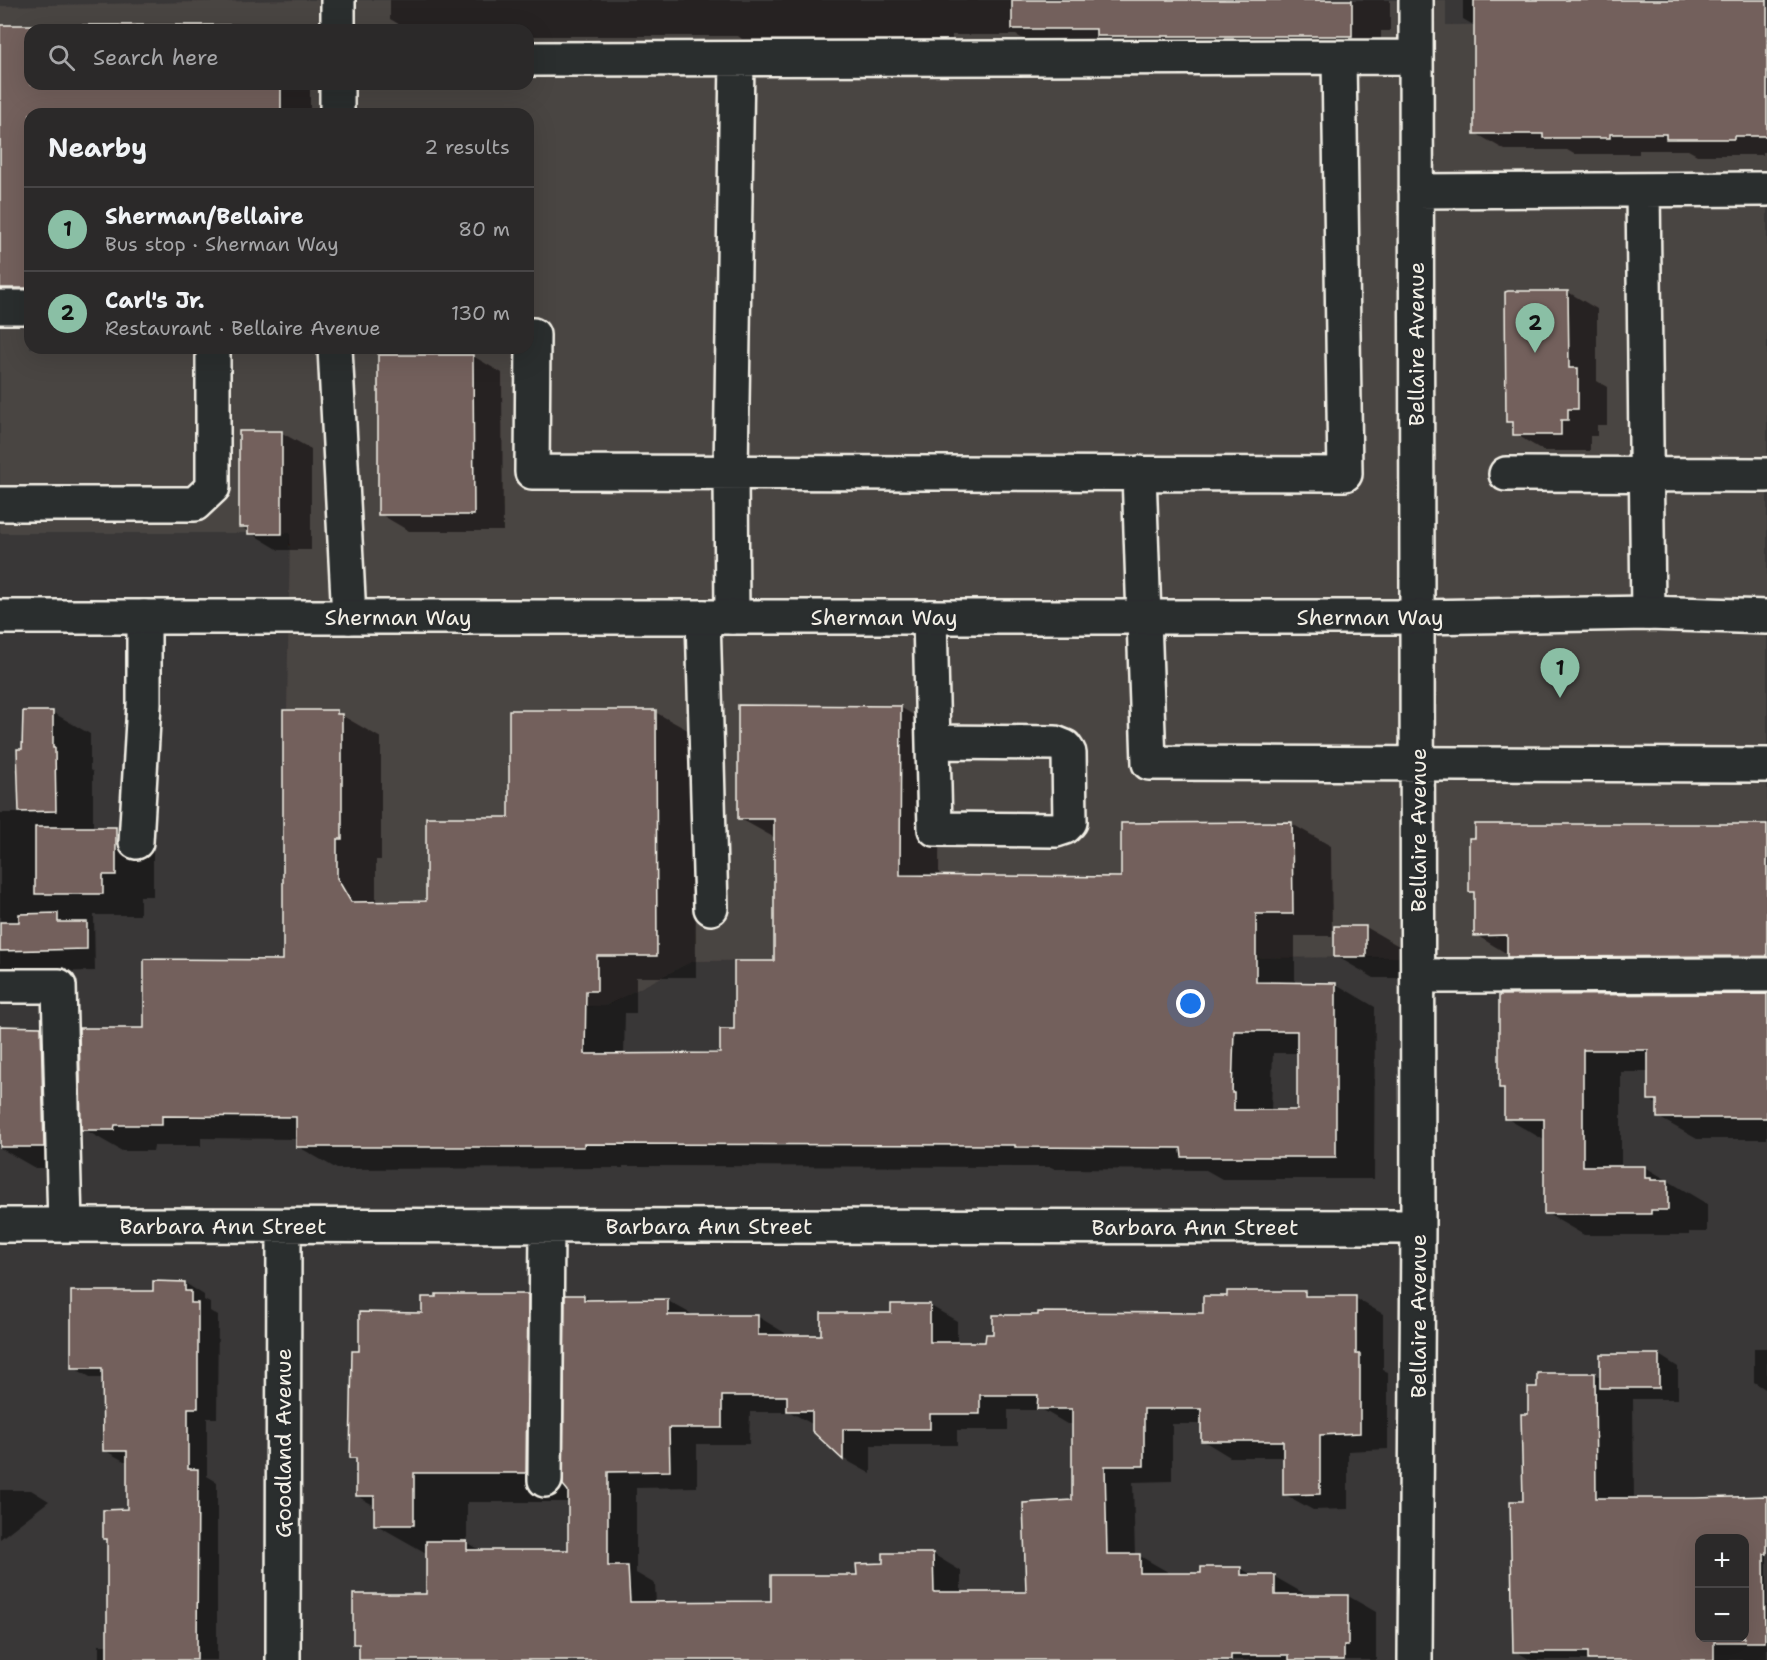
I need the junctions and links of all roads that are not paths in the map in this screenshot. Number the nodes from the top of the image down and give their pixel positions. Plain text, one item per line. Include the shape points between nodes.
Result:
1 (338, 0) edge
2 (1416, 0) edge
3 (338, 24) edge
4 (1416, 57) junction
5 (1339, 58) junction
6 (534, 59) edge
7 (737, 59) junction
8 (337, 90) edge
9 (337, 108) edge
10 (1767, 189) edge
11 (1643, 190) junction
12 (1416, 191) junction
13 (0, 307) edge
14 (24, 307) edge
15 (213, 354) edge
16 (335, 354) edge
17 (533, 354) edge
18 (731, 472) junction
19 (1139, 473) junction
20 (1506, 474) dead end
21 (1647, 475) junction
22 (1767, 475) edge
23 (0, 504) edge
24 (1648, 613) junction
25 (0, 617) edge
26 (144, 617) junction
27 (349, 617) junction
28 (717, 617) junction
29 (930, 617) junction
30 (1145, 617) junction
31 (1417, 617) junction
32 (1767, 617) edge
33 (933, 742) junction
34 (1418, 763) junction
35 (1767, 765) edge
36 (136, 842) dead end
37 (711, 908) dead end
38 (1767, 975) edge
39 (1418, 976) junction
40 (0, 986) edge
41 (0, 1225) edge
42 (65, 1225) junction
43 (284, 1226) junction
44 (547, 1226) junction
45 (1418, 1227) junction
46 (545, 1480) dead end
47 (283, 1660) edge
48 (1415, 1660) edge

1 - 3 street
2 - 4 street, Bellaire Avenue
4 - 5 street
4 - 12 street, Bellaire Avenue
5 - 7 street
5 - 19 street via 1345,474
6 - 7 street
7 - 18 street
8 - 9 street
10 - 11 street
11 - 12 street
11 - 21 street
12 - 31 street, Bellaire Avenue
13 - 14 street
15 - 23 street via 213,487 195,504
16 - 27 street
17 - 18 street via 532,472
18 - 19 street
18 - 28 street
19 - 30 street
20 - 21 street
21 - 22 street
21 - 24 street
24 - 31 street, Sherman Way
24 - 32 street, Sherman Way
25 - 26 street, Sherman Way
26 - 27 street, Sherman Way
26 - 36 street via 144,704
27 - 28 street, Sherman Way
28 - 29 street, Sherman Way
28 - 37 street
29 - 30 street, Sherman Way
29 - 33 street
30 - 31 street, Sherman Way
30 - 34 street via 1149,763
31 - 34 street, Bellaire Avenue
33 - 33 street via 935,829 1056,830 1070,822 1069,753 1065,747 1055,743
34 - 35 street
34 - 39 street, Bellaire Avenue
38 - 39 street
39 - 45 street, Bellaire Avenue
40 - 42 street via 59,986
41 - 42 street, Barbara Ann Street
42 - 43 street, Barbara Ann Street
43 - 44 street, Barbara Ann Street
43 - 47 street, Goodland Avenue
44 - 45 street, Barbara Ann Street
44 - 46 street
45 - 48 street, Bellaire Avenue

